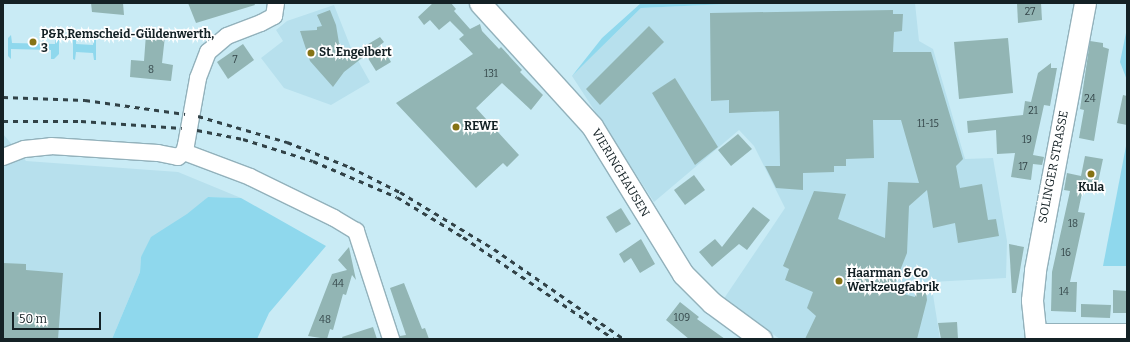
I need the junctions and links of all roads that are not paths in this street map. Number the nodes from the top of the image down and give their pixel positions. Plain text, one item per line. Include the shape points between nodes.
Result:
1 (276, 3) edge
2 (480, 3) edge
3 (1085, 3) edge
4 (184, 152) junction
5 (3, 157) edge
6 (1127, 332) edge
7 (1035, 336) edge
8 (391, 339) edge
9 (761, 339) edge

1 - 4 street via 274,16 261,24 227,36 208,52 198,78
2 - 9 main road, VIERINGHAUSEN via 592,126 683,274 712,303
3 - 7 main road, SOLINGER STRASSE via 1035,270 1032,300
4 - 5 street via 178,157 40,146 24,148
4 - 8 street via 250,177 356,231
6 - 7 street, SOLINGER STRASSE

